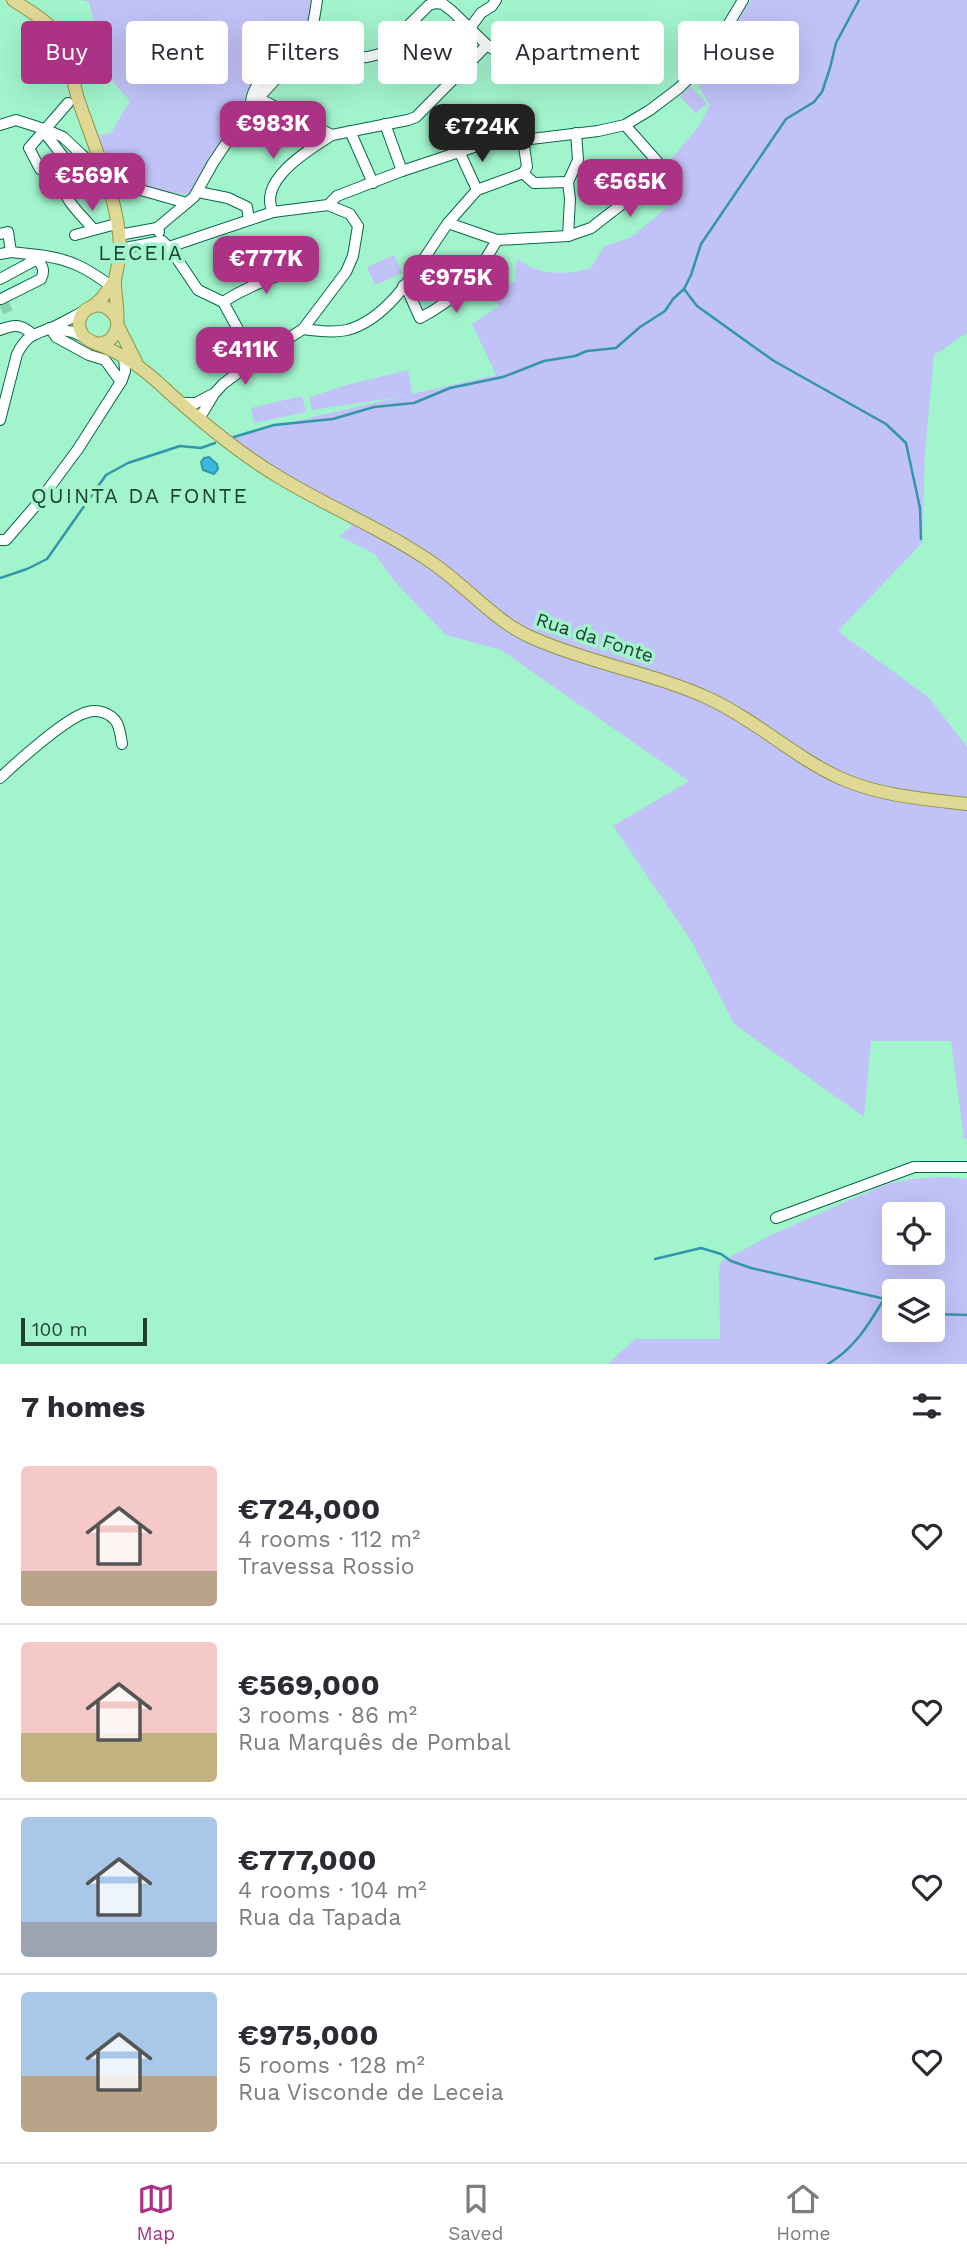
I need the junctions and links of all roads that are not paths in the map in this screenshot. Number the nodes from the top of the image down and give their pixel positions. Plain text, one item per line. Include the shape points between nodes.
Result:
1 (13, 0) edge
2 (317, 0) edge
3 (496, 0) edge
4 (743, 0) edge
5 (412, 21) edge
6 (462, 21) edge
7 (475, 21) edge
8 (477, 35) edge
9 (487, 45) junction
10 (491, 48) edge
11 (378, 54) edge
12 (255, 102) junction
13 (68, 103) dead end
14 (559, 123) dead end
15 (385, 124) junction
16 (0, 125) edge
17 (625, 125) junction
18 (46, 131) junction
19 (350, 131) junction
20 (576, 133) junction
21 (332, 135) junction
22 (563, 135) junction
23 (523, 139) junction
24 (459, 151) junction
25 (100, 163) junction
26 (402, 171) junction
27 (523, 173) junction
28 (568, 182) junction
29 (373, 183) junction
30 (478, 190) junction
31 (109, 191) junction
32 (198, 192) junction
33 (187, 203) junction
34 (328, 205) junction
35 (273, 212) junction
36 (249, 220) junction
37 (448, 223) junction
38 (158, 228) junction
39 (93, 229) junction
40 (118, 230) junction
41 (0, 234) edge
42 (75, 235) dead end
43 (568, 236) junction
44 (497, 240) junction
45 (166, 244) junction
46 (120, 252) junction
47 (6, 253) edge
48 (37, 257) junction
49 (300, 269) dead end
50 (0, 279) edge
51 (113, 283) junction
52 (403, 286) junction
53 (2, 299) edge
54 (223, 302) junction
55 (89, 308) junction
56 (118, 323) junction
57 (50, 328) junction
58 (303, 329) junction
59 (0, 330) edge
60 (32, 334) junction
61 (91, 341) junction
62 (124, 357) junction
63 (255, 360) junction
64 (139, 365) junction
65 (121, 382) junction
66 (215, 393) junction
67 (181, 403) junction
68 (199, 419) junction
69 (0, 420) edge
70 (0, 540) edge
71 (122, 744) dead end
72 (1, 775) edge
73 (967, 804) edge
74 (967, 1167) edge
75 (776, 1218) dead end

1 - 25 main road via 45,23 64,47
2 - 12 street via 307,38 258,85 252,95
3 - 7 street
4 - 17 street via 697,70
5 - 6 street via 436,3
8 - 9 street
9 - 10 street
9 - 15 street via 416,117
11 - 12 street via 311,65 276,79
12 - 21 street
12 - 32 street
13 - 18 street
14 - 22 street
15 - 19 street
15 - 26 street
16 - 18 street via 16,120
17 - 20 street
17 - 43 street via 663,168 662,173 591,228
18 - 25 street via 63,137 88,160
18 - 31 street via 69,164 99,192
18 - 39 street via 29,148 40,169 63,186 71,204
19 - 21 street
19 - 29 street
20 - 22 street
20 - 28 street via 578,160
21 - 35 street via 297,156 272,187 269,201
22 - 23 street
23 - 24 street
23 - 27 street via 527,167
24 - 26 street
24 - 30 street
25 - 31 main road
25 - 33 street via 137,189
26 - 29 street
27 - 28 street via 534,183
27 - 30 street
28 - 43 street
29 - 34 street via 337,196
30 - 37 street
31 - 40 main road
32 - 33 street
32 - 36 street via 247,207
33 - 38 street
34 - 35 street
34 - 58 street via 350,214 358,232 345,272
35 - 36 street
36 - 45 street
37 - 44 street
37 - 52 street
38 - 40 street
38 - 45 street
39 - 40 street
39 - 42 street
40 - 46 main road
41 - 47 street via 8,232
43 - 44 street
44 - 52 street via 458,294 420,318
45 - 46 street
45 - 54 street via 198,290
46 - 51 main road
47 - 48 street
48 - 50 street
48 - 51 street via 67,260
48 - 53 street via 44,273 41,279
49 - 54 street via 258,282
51 - 55 main road
51 - 56 main road
52 - 58 street via 384,310 358,326 335,332
54 - 63 street
55 - 56 main road via 104,306
55 - 57 street
55 - 61 main road via 80,328
56 - 61 main road via 108,341
56 - 64 main road, Rua da Fonte
57 - 60 street
57 - 61 street
57 - 65 street via 56,337 105,360
58 - 63 street
59 - 60 street via 11,320
60 - 69 street via 17,354
61 - 62 main road, Rua da Fonte
62 - 64 main road, Rua da Fonte
62 - 65 street
63 - 66 street
64 - 67 main road, Rua da Fonte
65 - 70 street via 38,503 6,540
66 - 67 street
66 - 68 street
67 - 68 main road, Rua da Fonte
68 - 73 main road, Rua da Fonte via 279,477 430,561 522,633 711,699 855,784 896,795
71 - 72 street via 114,719 89,711
74 - 75 street via 914,1167

